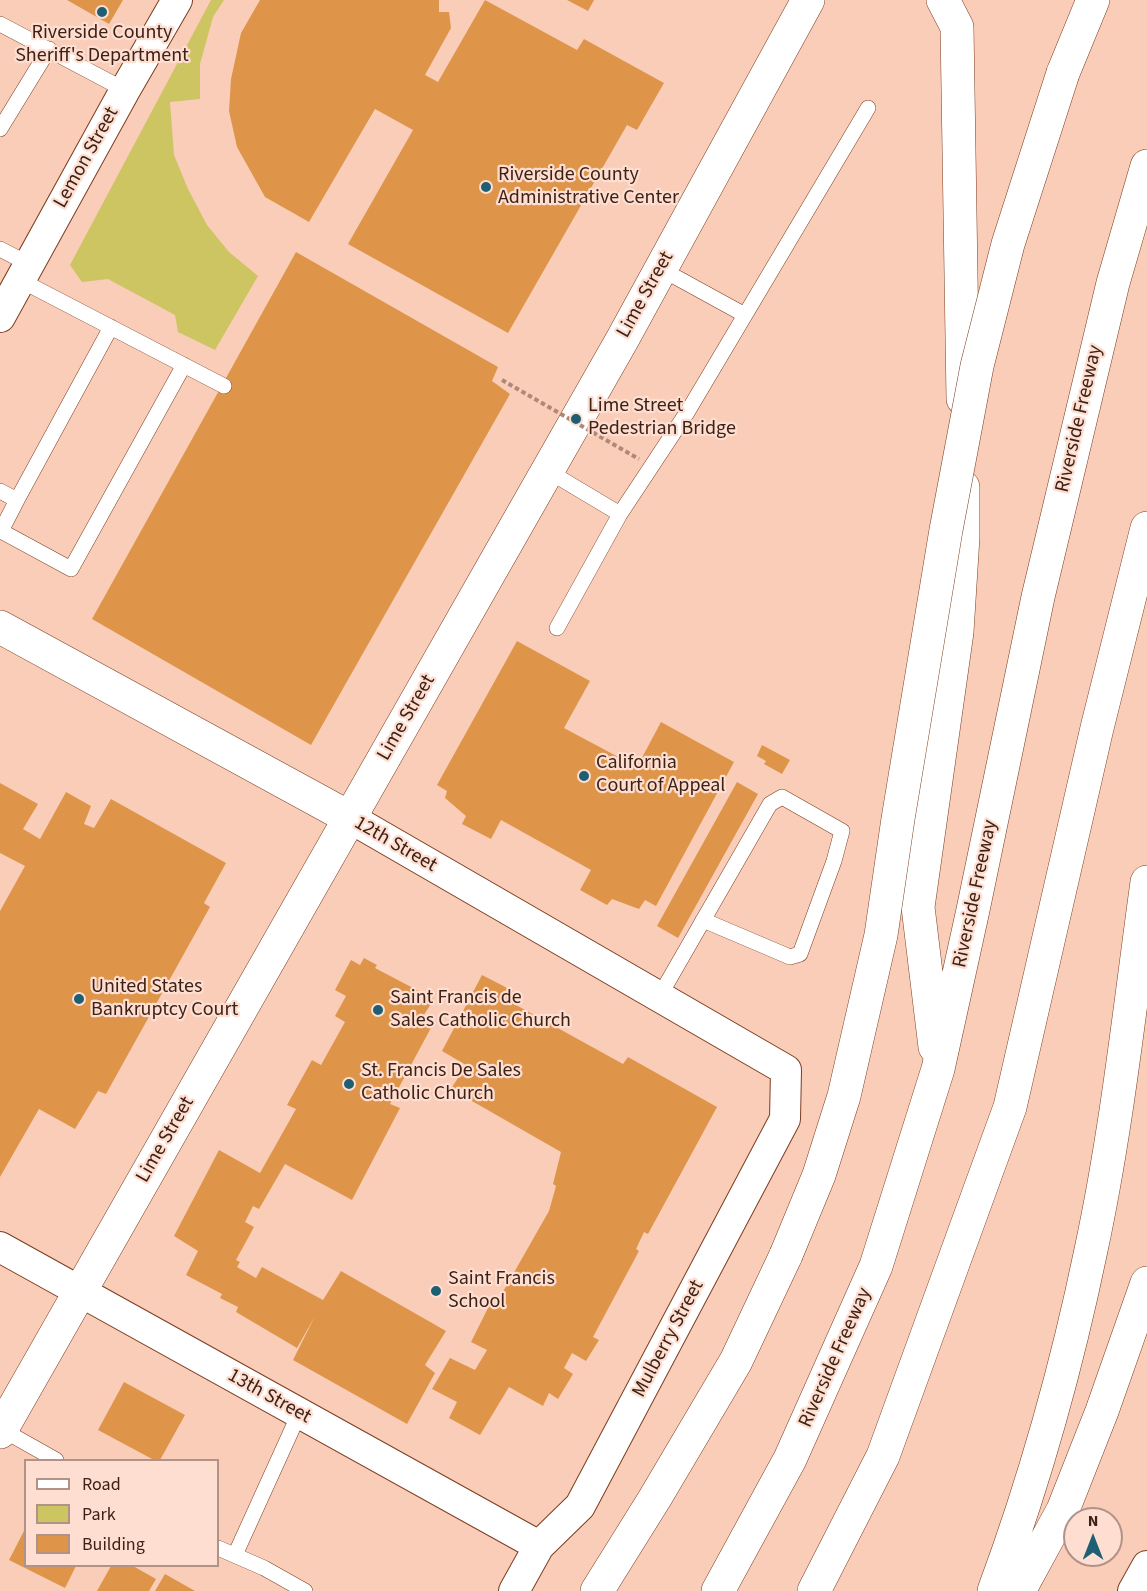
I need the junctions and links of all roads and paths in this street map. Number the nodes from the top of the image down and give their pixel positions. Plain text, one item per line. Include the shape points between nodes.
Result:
1 (177, 0) edge
2 (808, 0) edge
3 (943, 0) edge
4 (1093, 0) edge
5 (0, 24) edge
6 (49, 49) junction
7 (125, 90) junction
8 (868, 108) dead end
9 (0, 129) edge
10 (1147, 166) edge
11 (0, 249) edge
12 (661, 269) junction
13 (24, 272) junction
14 (745, 315) junction
15 (0, 317) edge
16 (111, 327) junction
17 (184, 365) junction
18 (502, 380) dead end
19 (224, 386) dead end
20 (639, 459) dead end
21 (548, 471) junction
22 (0, 491) edge
23 (17, 500) junction
24 (620, 514) junction
25 (1147, 528) edge
26 (0, 627) edge
27 (557, 628) dead end
28 (350, 818) junction
29 (1147, 882) edge
30 (703, 920) junction
31 (659, 997) junction
32 (938, 1069) junction
33 (786, 1070) joint
34 (0, 1247) edge
35 (1147, 1283) edge
36 (79, 1291) junction
37 (299, 1414) junction
38 (1, 1431) edge
39 (52, 1459) edge
40 (539, 1546) junction
41 (219, 1548) edge
42 (235, 1555) junction
43 (1147, 1566) edge
44 (305, 1591) edge
45 (513, 1591) edge
46 (597, 1591) edge
47 (718, 1591) edge
48 (814, 1591) edge
49 (994, 1591) edge
50 (1019, 1591) edge
51 (1133, 1591) edge

1 - 7 street, Lemon Street
2 - 12 main road, Lime Street
3 - 32 main road via 957,27 963,537 957,632 918,907
4 - 46 main road, bridge via 1063,73 1008,244 977,366 881,935 844,1096 819,1175 736,1361
5 - 6 lane
6 - 7 lane
6 - 9 lane
7 - 13 street, Lemon Street
8 - 14 lane
10 - 32 main road, Riverside Freeway via 1113,283 1038,597
11 - 13 lane
12 - 14 lane
12 - 21 main road, Lime Street
13 - 15 street, Lemon Street
13 - 16 lane
14 - 24 lane
16 - 17 lane
16 - 23 lane
17 - 19 lane
17 - 23 lane via 71,569 1,531
18 - 20 path, bridge
21 - 24 lane
21 - 28 main road, Lime Street
22 - 23 lane
24 - 27 lane
25 - 48 main road via 1010,1107 883,1456
26 - 28 main road, 12th Street
28 - 31 street, 12th Street
28 - 36 main road, Lime Street
29 - 49 main road via 1092,1249 1058,1392
30 - 30 lane via 770,804 782,797 842,831 800,954 789,957
30 - 31 lane
31 - 33 street, 12th Street
32 - 47 main road, Riverside Freeway via 876,1266 790,1459
33 - 40 street, Mulberry Street via 785,1119 580,1506
34 - 36 street, 13th Street
35 - 50 main road via 1063,1510
36 - 37 street, 13th Street
36 - 38 main road, Lime Street
37 - 40 street, 13th Street
37 - 42 lane
38 - 39 lane
40 - 45 street, Mulberry Street
41 - 42 lane
42 - 44 lane
43 - 51 street

